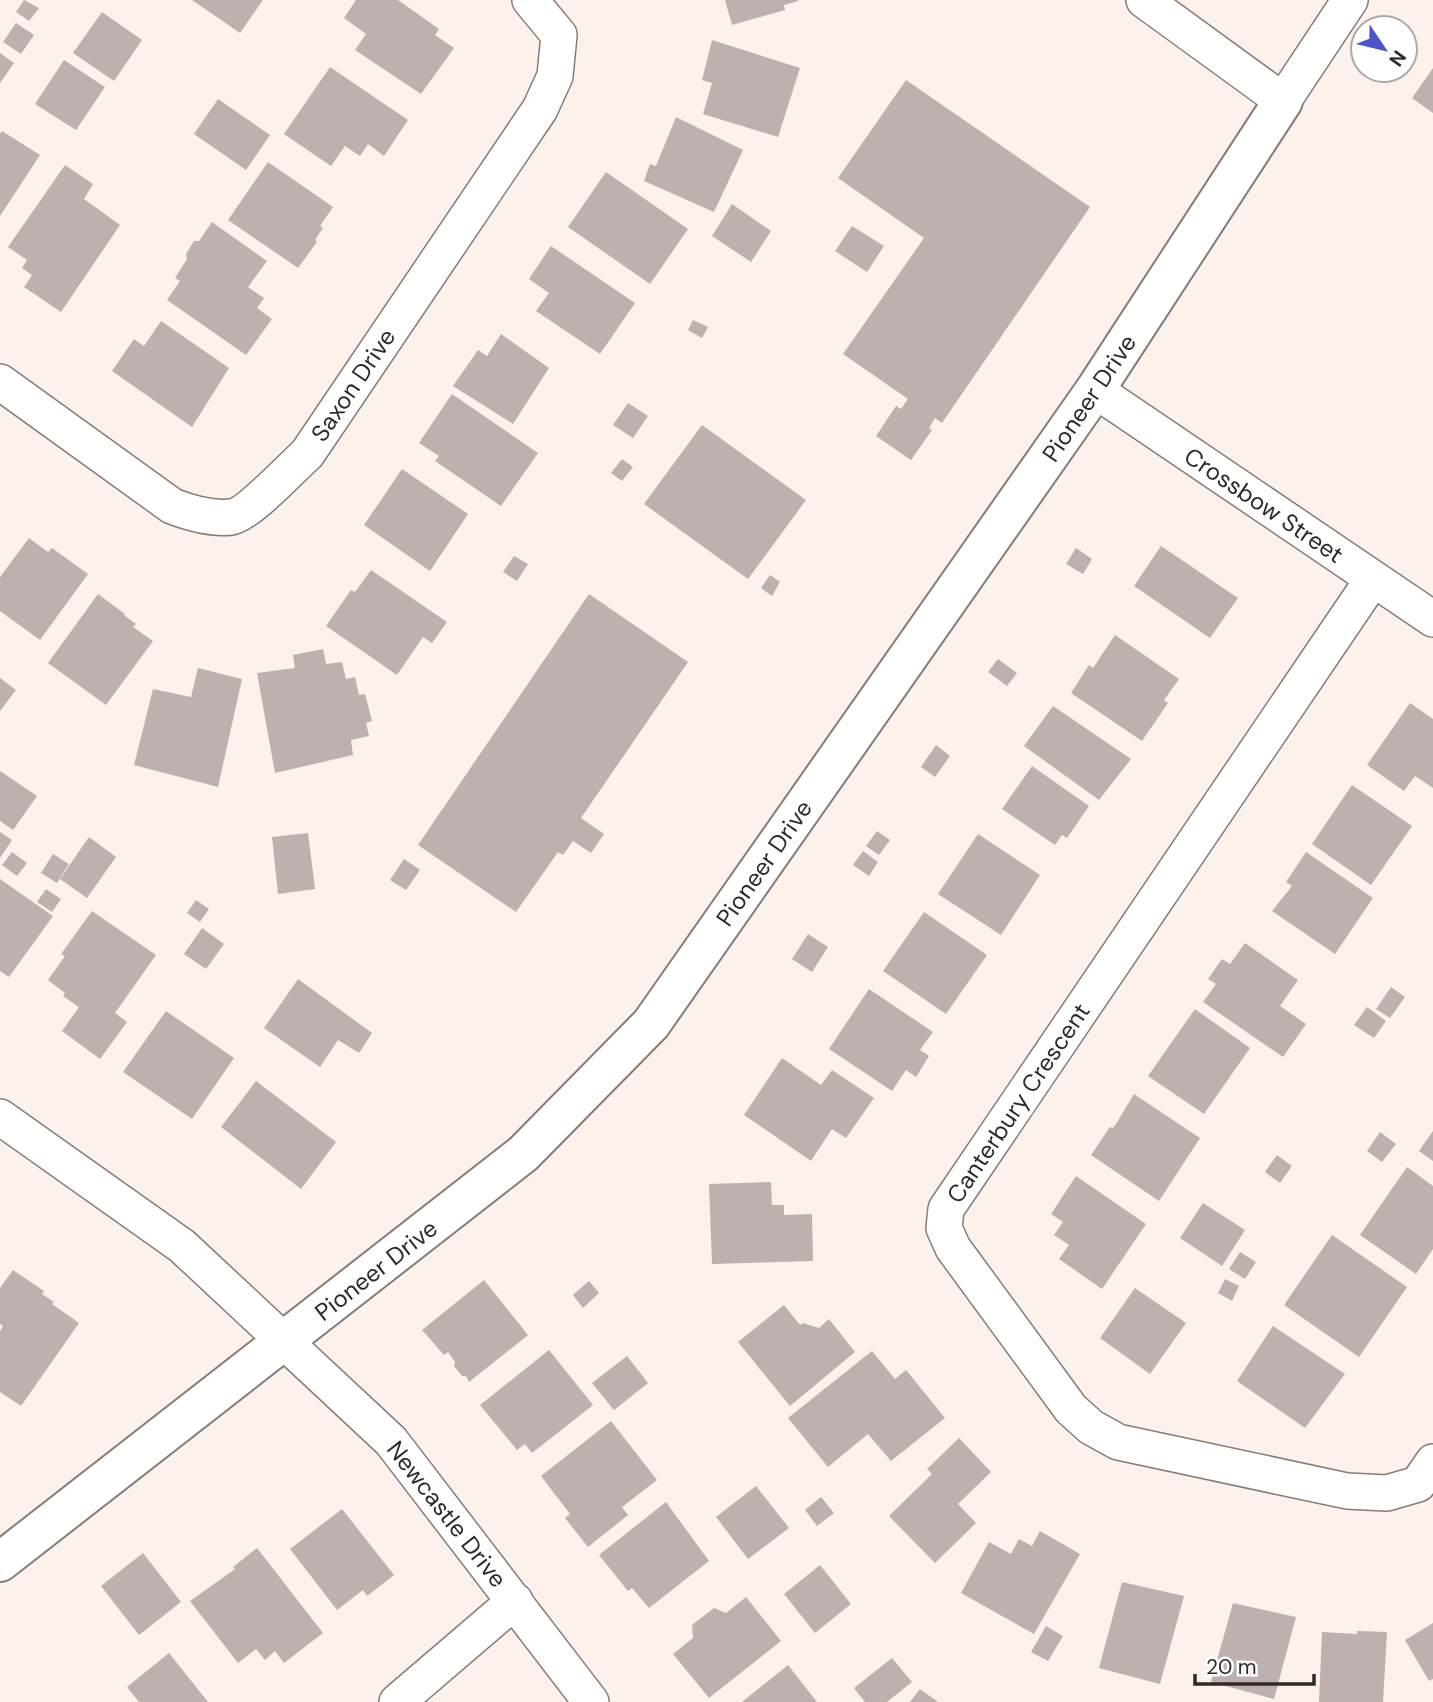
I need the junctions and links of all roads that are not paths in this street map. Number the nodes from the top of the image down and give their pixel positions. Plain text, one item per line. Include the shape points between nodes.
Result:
1 (530, 0) edge
2 (1144, 0) edge
3 (1350, 0) edge
4 (1283, 101) junction
5 (0, 382) edge
6 (1096, 390) junction
7 (1373, 579) junction
8 (1433, 619) edge
9 (0, 1117) edge
10 (284, 1342) junction
11 (1433, 1462) edge
12 (0, 1562) edge
13 (515, 1601) junction
14 (397, 1702) edge
15 (591, 1702) edge

1 - 5 street, Saxon Drive via 559,35 555,76 540,109 307,454 257,501 234,517 191,514 172,506
2 - 4 street
3 - 4 street, Pioneer Drive
4 - 6 street, Pioneer Drive
6 - 7 street, Crossbow Street
6 - 10 street, Pioneer Drive via 651,1024 523,1154
7 - 8 street, Crossbow Street
7 - 11 street, Canterbury Crescent via 946,1209 943,1228 966,1269 1071,1409 1118,1442 1347,1491 1387,1493 1418,1484
9 - 10 street, Newcastle Drive via 182,1246
10 - 12 street, Pioneer Drive
10 - 13 street, Newcastle Drive via 391,1441
13 - 14 street
13 - 15 street, Newcastle Drive

